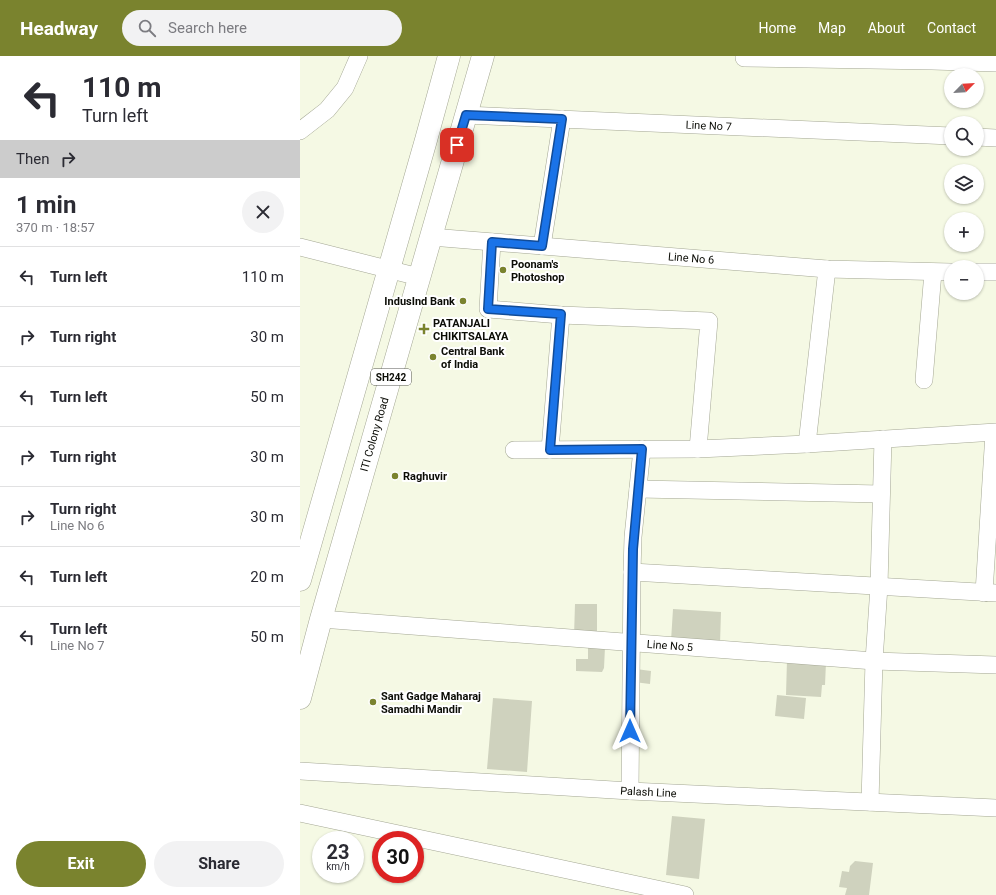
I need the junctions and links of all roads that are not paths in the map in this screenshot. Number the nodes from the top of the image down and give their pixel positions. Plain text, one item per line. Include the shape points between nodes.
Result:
1 (359, 56) edge
2 (449, 56) edge
3 (483, 56) edge
4 (744, 56) edge
5 (932, 58) edge
6 (996, 63) edge
7 (466, 115) junction
8 (562, 119) junction
9 (300, 131) edge
10 (944, 136) edge
11 (984, 137) edge
12 (996, 138) edge
13 (431, 237) junction
14 (492, 242) junction
15 (542, 246) junction
16 (300, 247) edge
17 (389, 269) junction
18 (827, 269) junction
19 (933, 272) junction
20 (944, 272) edge
21 (984, 272) edge
22 (996, 272) edge
23 (419, 277) junction
24 (561, 314) junction
25 (924, 380) dead end
26 (995, 432) edge
27 (883, 439) junction
28 (807, 444) junction
29 (642, 449) junction
30 (698, 449) junction
31 (514, 450) dead end
32 (550, 450) junction
33 (638, 489) junction
34 (881, 494) junction
35 (632, 572) junction
36 (300, 580) edge
37 (879, 586) junction
38 (990, 593) edge
39 (321, 619) junction
40 (631, 642) junction
41 (874, 661) junction
42 (996, 665) edge
43 (300, 697) edge
44 (300, 772) edge
45 (630, 791) junction
46 (870, 802) junction
47 (996, 808) edge
48 (300, 813) edge
49 (685, 895) edge

1 - 9 street via 345,88 327,110
2 - 17 main road, SH242
3 - 7 main road, ITI Colony Road / SH242
4 - 5 street
5 - 6 street
7 - 8 street, Line No 7
7 - 13 main road, ITI Colony Road / SH242
8 - 10 street, Line No 7
8 - 15 street
11 - 12 street
13 - 14 street, Line No 6
13 - 23 main road, ITI Colony Road / SH242
14 - 15 street, Line No 6
14 - 24 street via 488,309
15 - 18 street, Line No 6
16 - 17 street
17 - 23 street
17 - 36 main road, SH242
18 - 19 street, Line No 6
18 - 28 street
19 - 20 street, Line No 6
19 - 25 street
21 - 22 street
23 - 39 main road, ITI Colony Road / SH242
24 - 30 street via 709,321
24 - 32 street
26 - 27 street
26 - 38 street
27 - 28 street
27 - 34 street
28 - 30 street
29 - 30 street
29 - 32 street
29 - 33 street
31 - 32 street
33 - 34 street
33 - 35 street
34 - 37 street
35 - 37 street
35 - 40 street
37 - 38 street
37 - 41 street
39 - 40 street, Line No 5
39 - 43 main road, ITI Colony Road / SH242
40 - 41 street, Line No 5
40 - 45 street
41 - 42 street, Line No 5
41 - 46 street
44 - 45 street, Palash Line
45 - 46 street, Palash Line
46 - 47 street, Palash Line
48 - 49 street

